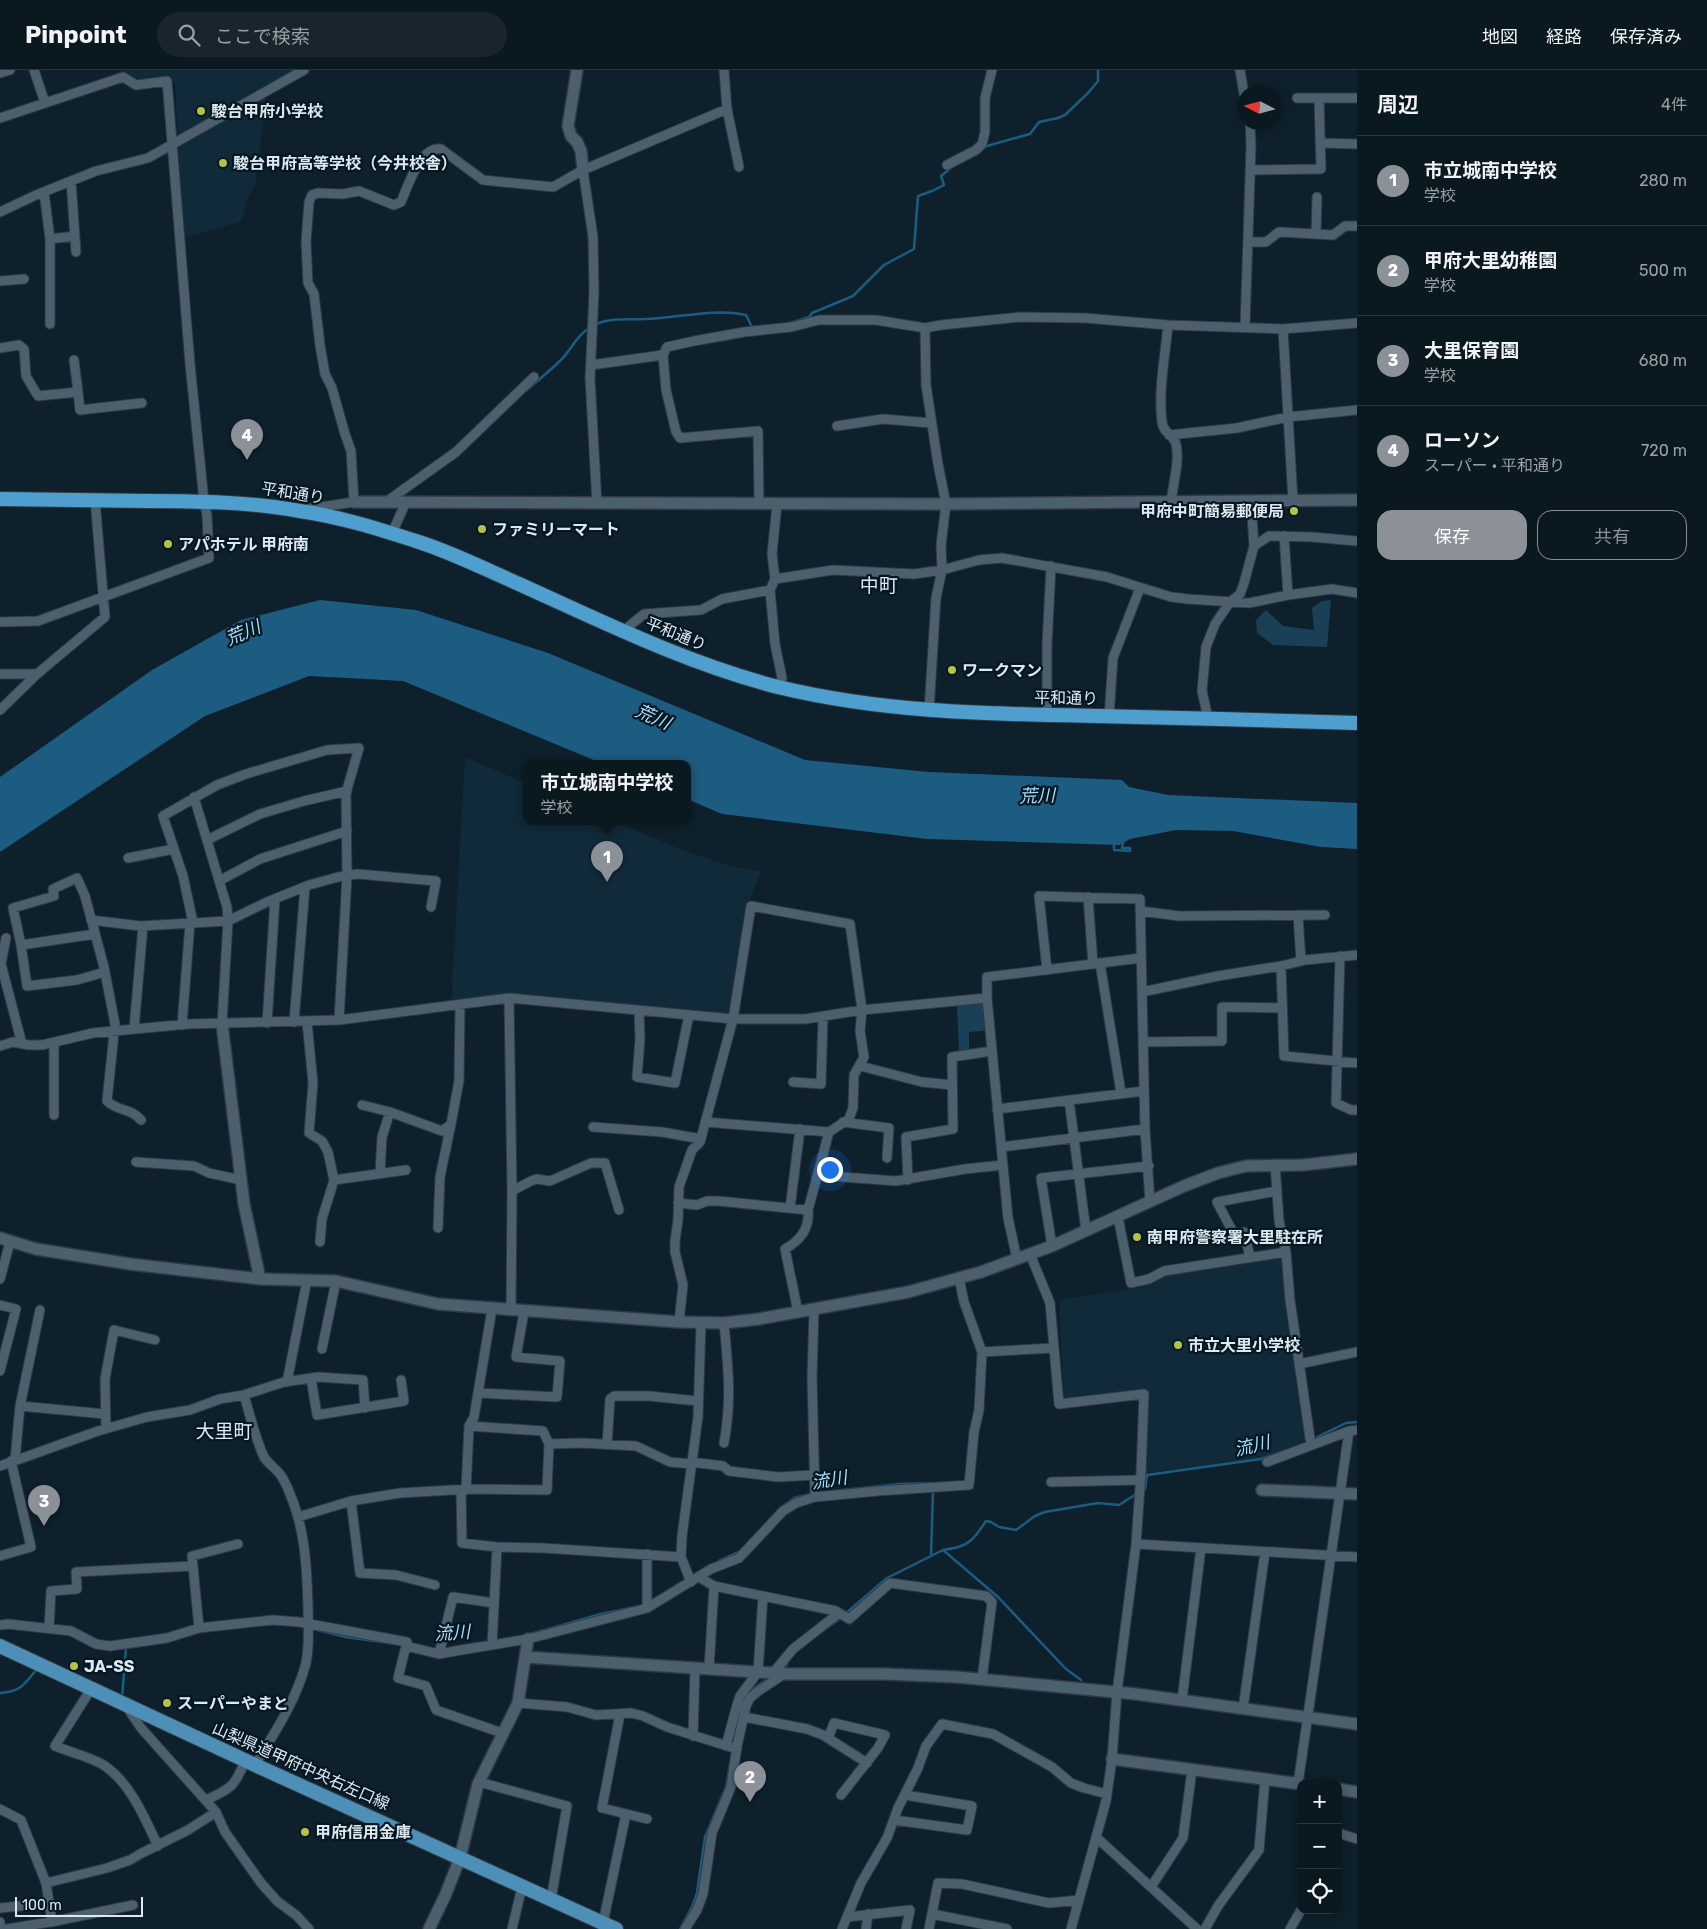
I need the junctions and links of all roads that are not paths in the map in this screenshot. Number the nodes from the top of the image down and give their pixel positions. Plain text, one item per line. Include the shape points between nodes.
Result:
1 (10, 70) edge
2 (34, 70) edge
3 (304, 70) edge
4 (577, 70) edge
5 (724, 70) edge
6 (992, 70) edge
7 (1240, 70) edge
8 (0, 73) edge
9 (122, 73) edge
10 (1242, 85) edge
11 (1297, 98) dead end
12 (1319, 98) junction
13 (1357, 98) edge
14 (45, 102) junction
15 (727, 109) junction
16 (0, 118) edge
17 (1250, 130) edge
18 (1320, 143) junction
19 (1357, 144) edge
20 (172, 145) junction
21 (947, 165) dead end
22 (739, 167) dead end
23 (583, 170) junction
24 (1250, 170) junction
25 (71, 181) junction
26 (44, 192) junction
27 (1317, 197) dead end
28 (0, 212) edge
29 (1357, 226) edge
30 (1316, 234) junction
31 (75, 236) junction
32 (50, 239) junction
33 (1248, 242) junction
34 (76, 252) dead end
35 (24, 280) dead end
36 (0, 281) edge
37 (1357, 323) edge
38 (50, 324) dead end
39 (1168, 326) junction
40 (1245, 327) junction
41 (926, 328) junction
42 (1283, 329) junction
43 (0, 348) edge
44 (663, 355) junction
45 (74, 360) dead end
46 (591, 365) junction
47 (534, 377) dead end
48 (78, 392) junction
49 (142, 403) dead end
50 (1357, 410) edge
51 (1288, 417) junction
52 (931, 423) junction
53 (837, 426) dead end
54 (1169, 435) junction
55 (0, 499) edge
56 (95, 500) junction
57 (1293, 500) junction
58 (1357, 500) edge
59 (204, 501) junction
60 (1251, 501) junction
61 (354, 502) junction
62 (386, 502) junction
63 (406, 502) junction
64 (1171, 502) junction
65 (597, 504) junction
66 (759, 504) junction
67 (777, 504) junction
68 (946, 504) junction
69 (298, 510) junction
70 (392, 533) junction
71 (1284, 536) junction
72 (1357, 541) edge
73 (1254, 546) junction
74 (1051, 566) junction
75 (942, 570) junction
76 (775, 578) junction
77 (1140, 588) junction
78 (770, 590) junction
79 (1357, 593) edge
80 (1288, 595) junction
81 (103, 597) junction
82 (1230, 602) junction
83 (0, 622) edge
84 (623, 631) junction
85 (0, 674) edge
86 (37, 674) junction
87 (780, 687) junction
88 (0, 710) edge
89 (929, 711) junction
90 (1047, 715) junction
91 (1109, 716) junction
92 (1208, 718) junction
93 (1357, 723) edge
94 (347, 791) junction
95 (194, 797) junction
96 (347, 831) junction
97 (207, 840) junction
98 (174, 849) junction
99 (128, 858) dead end
100 (347, 876) junction
101 (219, 880) junction
102 (305, 887) junction
103 (1088, 897) junction
104 (275, 899) junction
105 (431, 907) dead end
106 (1140, 911) junction
107 (1298, 915) junction
108 (1325, 915) dead end
109 (91, 920) junction
110 (228, 921) junction
111 (191, 923) junction
112 (143, 926) junction
113 (95, 934) junction
114 (6, 938) dead end
115 (21, 945) junction
116 (1357, 955) edge
117 (1340, 956) junction
118 (1141, 958) junction
119 (1301, 962) junction
120 (1097, 964) junction
121 (1281, 966) junction
122 (1047, 970) junction
123 (105, 972) junction
124 (1142, 992) junction
125 (509, 998) junction
126 (987, 998) junction
127 (460, 1005) junction
128 (1282, 1008) junction
129 (639, 1010) junction
130 (862, 1010) junction
131 (689, 1015) junction
132 (823, 1016) junction
133 (733, 1019) junction
134 (339, 1020) junction
135 (294, 1022) junction
136 (307, 1022) junction
137 (266, 1023) junction
138 (222, 1024) junction
139 (182, 1025) junction
140 (134, 1029) junction
141 (113, 1031) junction
142 (54, 1042) junction
143 (1143, 1042) junction
144 (22, 1044) junction
145 (0, 1046) edge
146 (992, 1051) junction
147 (1338, 1061) junction
148 (1357, 1063) edge
149 (860, 1066) junction
150 (793, 1082) dead end
151 (952, 1086) junction
152 (1144, 1090) junction
153 (1121, 1093) junction
154 (1069, 1100) junction
155 (362, 1105) dead end
156 (998, 1108) junction
157 (1357, 1110) edge
158 (390, 1112) junction
159 (54, 1115) dead end
160 (141, 1120) dead end
161 (705, 1122) junction
162 (843, 1122) junction
163 (451, 1124) junction
164 (593, 1127) dead end
165 (1145, 1129) junction
166 (800, 1130) junction
167 (829, 1132) junction
168 (1073, 1138) junction
169 (701, 1139) junction
170 (1001, 1147) junction
171 (887, 1158) dead end
172 (1357, 1159) edge
173 (136, 1162) dead end
174 (1275, 1164) junction
175 (1003, 1165) junction
176 (1149, 1166) junction
177 (1357, 1166) edge
178 (406, 1170) dead end
179 (818, 1172) junction
180 (380, 1174) junction
181 (1078, 1174) junction
182 (241, 1180) junction
183 (334, 1180) junction
184 (908, 1180) junction
185 (1277, 1190) junction
186 (512, 1191) junction
187 (1150, 1202) junction
188 (678, 1203) junction
189 (790, 1208) junction
190 (619, 1210) dead end
191 (808, 1210) junction
192 (1118, 1217) junction
193 (438, 1228) dead end
194 (1086, 1231) junction
195 (5, 1240) edge
196 (320, 1242) dead end
197 (1052, 1246) junction
198 (1286, 1252) junction
199 (1030, 1254) junction
200 (1250, 1257) junction
201 (1017, 1260) junction
202 (959, 1278) junction
203 (0, 1279) edge
204 (260, 1279) junction
205 (307, 1280) junction
206 (336, 1281) junction
207 (0, 1305) edge
208 (492, 1309) junction
209 (40, 1310) dead end
210 (814, 1310) junction
211 (512, 1311) junction
212 (524, 1312) junction
213 (798, 1312) junction
214 (679, 1322) junction
215 (701, 1323) junction
216 (724, 1323) junction
217 (155, 1340) dead end
218 (1054, 1348) junction
219 (322, 1349) dead end
220 (982, 1352) junction
221 (1357, 1352) edge
222 (1299, 1364) junction
223 (0, 1371) edge
224 (311, 1378) junction
225 (401, 1380) dead end
226 (287, 1382) junction
227 (478, 1393) junction
228 (244, 1395) junction
229 (698, 1401) junction
230 (20, 1406) junction
231 (365, 1408) junction
232 (106, 1414) junction
233 (468, 1426) junction
234 (106, 1429) junction
235 (1353, 1430) edge
236 (724, 1443) dead end
237 (1311, 1443) junction
238 (549, 1444) junction
239 (606, 1444) junction
240 (13, 1460) junction
241 (1267, 1462) dead end
242 (691, 1463) junction
243 (0, 1466) edge
244 (814, 1475) junction
245 (1051, 1482) dead end
246 (1140, 1487) junction
247 (464, 1490) junction
248 (1262, 1490) dead end
249 (1340, 1493) junction
250 (1357, 1494) edge
251 (815, 1497) junction
252 (351, 1501) junction
253 (298, 1517) junction
254 (238, 1544) dead end
255 (1136, 1544) junction
256 (497, 1547) junction
257 (1201, 1548) junction
258 (1265, 1552) junction
259 (647, 1554) junction
260 (0, 1556) edge
261 (1331, 1556) junction
262 (681, 1557) junction
263 (1357, 1557) edge
264 (193, 1566) junction
265 (695, 1579) junction
266 (435, 1585) dead end
267 (714, 1586) junction
268 (763, 1596) junction
269 (494, 1603) junction
270 (647, 1608) junction
271 (839, 1613) junction
272 (308, 1624) junction
273 (0, 1625) edge
274 (48, 1628) junction
275 (199, 1628) junction
276 (528, 1639) junction
277 (492, 1645) junction
278 (0, 1646) edge
279 (406, 1646) junction
280 (440, 1654) junction
281 (525, 1657) junction
282 (695, 1668) junction
283 (709, 1669) junction
284 (758, 1672) junction
285 (778, 1674) junction
286 (982, 1679) junction
287 (89, 1692) junction
288 (1117, 1692) junction
289 (1182, 1700) junction
290 (518, 1702) junction
291 (120, 1703) junction
292 (1243, 1709) junction
293 (620, 1714) junction
294 (744, 1717) junction
295 (1307, 1718) junction
296 (1357, 1724) edge
297 (502, 1733) junction
298 (693, 1736) junction
299 (828, 1738) junction
300 (732, 1747) junction
301 (1112, 1759) junction
302 (250, 1763) junction
303 (867, 1763) junction
304 (1192, 1770) junction
305 (1265, 1779) junction
306 (1301, 1779) edge
307 (479, 1782) junction
308 (1297, 1784) edge
309 (1342, 1790) edge
310 (1357, 1792) edge
311 (1107, 1794) junction
312 (841, 1795) dead end
313 (905, 1795) junction
314 (206, 1800) junction
315 (0, 1809) edge
316 (216, 1812) junction
317 (626, 1814) junction
318 (647, 1819) dead end
319 (894, 1820) junction
320 (1342, 1834) edge
321 (1096, 1838) junction
322 (1357, 1839) edge
323 (158, 1846) junction
324 (460, 1858) junction
325 (46, 1883) junction
326 (522, 1887) junction
327 (1151, 1887) junction
328 (551, 1900) junction
329 (1079, 1900) junction
330 (49, 1903) junction
331 (133, 1906) dead end
332 (0, 1908) edge
333 (868, 1914) junction
334 (932, 1914) junction
335 (1299, 1914) edge
336 (847, 1917) junction
337 (0, 1922) edge
338 (52, 1922) junction
339 (602, 1923) junction
340 (0, 1929) edge
341 (8, 1929) edge
342 (309, 1929) edge
343 (429, 1929) edge
344 (512, 1929) edge
345 (616, 1929) edge
346 (685, 1929) edge
347 (842, 1929) edge
348 (866, 1929) edge
349 (906, 1929) edge
350 (929, 1929) edge
351 (1007, 1929) edge
352 (1071, 1929) edge
353 (1197, 1929) edge
354 (1205, 1929) edge
355 (1290, 1929) edge

1 - 8 street
2 - 14 street
3 - 20 street
4 - 23 street via 568,126 577,142
5 - 15 street
6 - 21 street via 985,98 982,144
7 - 10 street
9 - 14 street
9 - 20 street via 136,85 167,81
11 - 12 street
12 - 13 street
12 - 18 street
14 - 16 street
15 - 22 street
15 - 23 street
17 - 24 street
18 - 19 street
18 - 24 street via 1321,169
20 - 25 street via 148,158
20 - 59 street
23 - 46 street via 593,237
23 - 61 street via 553,187 483,180 437,148 422,157 401,202 394,205 359,191 312,196 306,242 308,283 314,294 325,374 351,451
24 - 33 street
25 - 26 street
25 - 31 street
26 - 28 street
26 - 32 street
27 - 30 street
29 - 30 street via 1346,226 1333,234
30 - 33 street via 1279,232 1266,242
31 - 32 street
31 - 34 street
32 - 38 street
33 - 40 street
35 - 36 street
37 - 42 street
39 - 40 street
39 - 41 street via 1085,318 1027,317
39 - 54 street via 1161,395 1162,422
40 - 42 street
41 - 44 street via 876,320 819,320 694,341 668,347
41 - 52 street via 924,368
42 - 51 street
43 - 48 street via 19,345 24,349 26,376 38,396
44 - 46 street
44 - 66 street via 666,390 680,438 758,431
45 - 48 street
46 - 65 street
47 - 62 street via 456,452
48 - 49 street via 80,410
50 - 51 street
51 - 54 street via 1238,428
51 - 57 street
52 - 53 street via 883,419
52 - 68 street
54 - 64 street via 1176,444
55 - 56 highway, 平和通り
56 - 59 highway, 平和通り
56 - 81 street
57 - 58 street
57 - 60 street
59 - 69 highway, 平和通り
59 - 81 street via 208,515 208,558
60 - 64 street
60 - 73 street
61 - 62 street
61 - 69 street
62 - 63 street
63 - 65 street
63 - 70 street
64 - 68 street
65 - 66 street
66 - 67 street
67 - 68 street
67 - 76 street via 772,554
68 - 75 street via 941,545
69 - 70 highway, 平和通り
70 - 84 highway, 平和通り via 455,556
71 - 72 street
71 - 73 street via 1269,536
71 - 80 street
73 - 82 street via 1240,594
74 - 75 street via 1002,558 979,560
74 - 77 street via 1107,577
74 - 90 street
75 - 76 street via 914,574 833,570
75 - 89 street via 936,598
76 - 78 street
77 - 82 street via 1170,597
77 - 91 street via 1114,658
78 - 84 street via 722,599 701,610 644,614
78 - 87 street via 782,678
79 - 80 street via 1332,589
80 - 82 street via 1249,604
81 - 83 street via 38,622
81 - 86 street via 105,617
82 - 92 street via 1215,624 1206,647 1202,691
84 - 87 highway, 平和通り via 697,662
85 - 86 street
86 - 88 street
87 - 89 highway, 平和通り via 875,705
89 - 90 highway, 平和通り
90 - 91 highway, 平和通り
91 - 92 highway, 平和通り
92 - 93 highway, 平和通り
94 - 95 street via 359,748 327,750 273,766 217,784
94 - 96 street
94 - 97 street via 260,814
95 - 97 street
95 - 98 street via 163,816
96 - 100 street
96 - 101 street via 260,860
97 - 101 street
98 - 99 street
98 - 111 street via 183,876
100 - 102 street
100 - 105 street via 358,874 436,881
100 - 134 street
101 - 110 street
102 - 104 street
102 - 135 street
103 - 106 street via 1140,899
103 - 120 street
103 - 122 street via 1039,896
104 - 110 street
104 - 137 street
106 - 107 street via 1179,916
106 - 118 street
107 - 108 street
107 - 119 street
109 - 112 street
109 - 113 street
109 - 115 street via 77,878 53,889 54,896 13,908
110 - 111 street
110 - 138 street
111 - 112 street
111 - 139 street
112 - 140 street
113 - 115 street
113 - 123 street
114 - 144 street via 1,964
115 - 123 street via 27,986 77,980
116 - 117 street
117 - 119 street
117 - 147 street
118 - 120 street
118 - 124 street
119 - 121 street
120 - 122 street
120 - 153 street
121 - 124 street
121 - 128 street
122 - 126 street via 987,977
123 - 141 street via 115,1024
124 - 143 street
125 - 127 street
125 - 129 street
125 - 186 street
126 - 130 street
126 - 146 street
127 - 134 street
127 - 163 street via 459,1081
128 - 143 street via 1222,1007 1222,1040
128 - 147 street via 1284,1056
129 - 131 street
129 - 131 street via 637,1077 675,1083
130 - 132 street
130 - 133 street via 850,924 750,906
130 - 149 street via 860,1031 864,1056
131 - 133 street
132 - 133 street
132 - 150 street via 821,1084
133 - 161 street
134 - 136 street
135 - 136 street
135 - 137 street
136 - 183 street via 313,1083 310,1133 322,1141 328,1152
137 - 138 street
138 - 139 street
138 - 182 street
139 - 140 street
140 - 141 street
141 - 142 street
141 - 160 street via 107,1101 114,1108 134,1113
142 - 144 street
142 - 159 street
143 - 152 street
144 - 145 street via 13,1042
146 - 151 street via 952,1057
146 - 156 street
147 - 148 street
147 - 157 street via 1336,1103
149 - 151 street
149 - 162 street via 854,1075 853,1108
151 - 184 street via 952,1129 906,1137
152 - 153 street
152 - 165 street
153 - 154 street
154 - 156 street
154 - 168 street
155 - 158 street
156 - 170 street
158 - 163 street via 442,1131
158 - 180 street via 382,1137
161 - 166 street
161 - 169 street
162 - 167 street
162 - 171 street via 889,1128
163 - 193 street via 440,1177
164 - 169 street via 662,1132
165 - 168 street
165 - 176 street
166 - 167 street
166 - 189 street
167 - 179 street
168 - 170 street
168 - 181 street
169 - 188 street via 692,1150 679,1187
170 - 175 street
172 - 174 street via 1303,1165
172 - 177 street
173 - 182 street via 194,1166
174 - 185 street
174 - 187 street via 1246,1166 1218,1173
175 - 184 street
175 - 201 street via 1008,1218
176 - 181 street
176 - 187 street
178 - 180 street
179 - 184 street via 843,1177
179 - 191 street
180 - 183 street
181 - 194 street
181 - 197 street via 1041,1178
182 - 204 street
183 - 196 street via 322,1220
185 - 198 street
185 - 200 street via 1217,1202 1235,1236 1244,1232
186 - 190 street via 530,1181 550,1181 591,1163 605,1163
186 - 211 street
187 - 192 street
188 - 189 street via 697,1205 718,1201
188 - 214 street via 675,1252 682,1285
189 - 191 street
191 - 213 street via 809,1219 801,1238 785,1248
192 - 194 street
192 - 200 street via 1131,1283 1164,1271
194 - 197 street
195 - 203 street
195 - 204 street via 36,1249 130,1264
197 - 199 street
198 - 200 street
198 - 222 street
199 - 201 street
199 - 218 street via 1050,1303
201 - 202 street
202 - 210 street via 908,1292
202 - 220 street
204 - 205 street
205 - 206 street
205 - 226 street
206 - 208 street via 438,1304
206 - 219 street
207 - 223 street via 16,1309
208 - 211 street
208 - 227 street
209 - 230 street
210 - 213 street
210 - 244 street
211 - 212 street
212 - 214 street
212 - 227 street via 516,1357 560,1361 557,1397
213 - 216 street
214 - 215 street
215 - 216 street
215 - 229 street
216 - 236 street via 730,1384
217 - 232 street via 114,1330 106,1379
218 - 220 street
218 - 246 street via 1059,1404 1144,1394
220 - 251 street via 979,1410 969,1485
221 - 222 street
222 - 237 street
224 - 226 street
224 - 231 street via 363,1380
224 - 231 street via 317,1415
225 - 231 street via 404,1401
226 - 228 street
227 - 233 street via 474,1418
228 - 234 street
228 - 253 street via 263,1454 290,1492
229 - 239 street via 614,1396 610,1399
229 - 242 street
230 - 232 street
230 - 240 street
232 - 234 street
233 - 238 street via 543,1431
233 - 247 street
234 - 240 street
235 - 237 street
235 - 249 street
237 - 241 street
238 - 239 street
238 - 247 street via 547,1490
239 - 242 street via 636,1446 670,1462
240 - 243 street
240 - 260 street via 31,1547
242 - 244 street via 778,1477
242 - 262 street
244 - 251 street
245 - 246 street
246 - 255 street
247 - 252 street via 400,1493
247 - 256 street via 462,1543
248 - 249 street
249 - 250 street
249 - 261 street
251 - 265 street via 796,1502 783,1511 740,1558
252 - 253 street
252 - 266 street via 360,1573 396,1575
253 - 272 street via 307,1572
254 - 264 street via 192,1556
255 - 257 street
255 - 288 street
256 - 259 street
256 - 269 street
257 - 258 street
257 - 289 street
258 - 261 street
258 - 292 street
259 - 262 street
259 - 270 street
261 - 263 street
261 - 295 street
262 - 265 street
264 - 274 street via 76,1572 78,1589 51,1592
264 - 275 street
265 - 267 street
265 - 270 street
267 - 268 street
267 - 283 street
268 - 271 street
268 - 284 street
269 - 277 street
269 - 280 street via 453,1597
270 - 276 street
271 - 285 street via 793,1649
271 - 286 street via 849,1619 890,1583 986,1596 992,1602
272 - 275 street via 273,1620
272 - 279 street via 407,1642
272 - 302 street via 306,1662 292,1703
273 - 274 street
274 - 275 street via 71,1631 96,1644 110,1646 167,1638
276 - 277 street
276 - 281 street
277 - 280 street
278 - 287 main road, 山梨県道甲府中央右左口線
279 - 280 street
279 - 297 street via 398,1678 426,1686 436,1710
281 - 282 street
281 - 290 street
282 - 283 street
282 - 298 street
283 - 284 street
284 - 285 street
284 - 300 street via 737,1704
285 - 286 street via 884,1674
285 - 294 street via 750,1698
286 - 288 street
287 - 291 main road, 山梨県道甲府中央右左口線
287 - 323 street via 55,1746 105,1765 136,1801
288 - 289 street
288 - 301 street
289 - 292 street
290 - 293 street via 567,1707 596,1715
290 - 297 street
291 - 302 main road, 山梨県道甲府中央右左口線
291 - 314 street
292 - 295 street
293 - 298 street via 643,1716
293 - 317 street via 602,1808
294 - 299 street via 807,1729
294 - 300 street
295 - 296 street
295 - 306 street
297 - 307 street
298 - 300 street
299 - 303 street
299 - 303 street via 834,1723 885,1734
300 - 346 street via 732,1787 712,1833 703,1894
301 - 304 street
301 - 311 street
302 - 314 street via 233,1786
302 - 324 main road, 山梨県道甲府中央右左口線
303 - 312 street
304 - 305 street
304 - 327 street via 1183,1838
305 - 308 street
305 - 354 street via 1259,1850
307 - 324 street
307 - 328 street via 567,1806
309 - 310 street
311 - 313 street via 1071,1783 1052,1767 993,1734 942,1724 926,1746
311 - 321 street
313 - 319 street
313 - 319 street via 972,1806 967,1830
314 - 316 street
315 - 325 street via 21,1820
316 - 323 street
316 - 342 street via 225,1832 260,1883
317 - 318 street
317 - 339 street
319 - 336 street
320 - 322 street
321 - 327 street
321 - 329 street
323 - 325 street via 107,1868
324 - 326 main road, 山梨県道甲府中央右左口線
324 - 343 street
325 - 330 street
326 - 328 main road, 山梨県道甲府中央右左口線
326 - 344 street
327 - 353 street
328 - 339 main road, 山梨県道甲府中央右左口線
329 - 334 street via 1049,1903 962,1884 938,1883
329 - 352 street
330 - 332 street
330 - 338 street
331 - 338 street
333 - 336 street
333 - 348 street
333 - 349 street via 910,1910
334 - 350 street
334 - 351 street
335 - 355 street
336 - 347 street
337 - 340 street
338 - 341 street
339 - 345 main road, 山梨県道甲府中央右左口線

